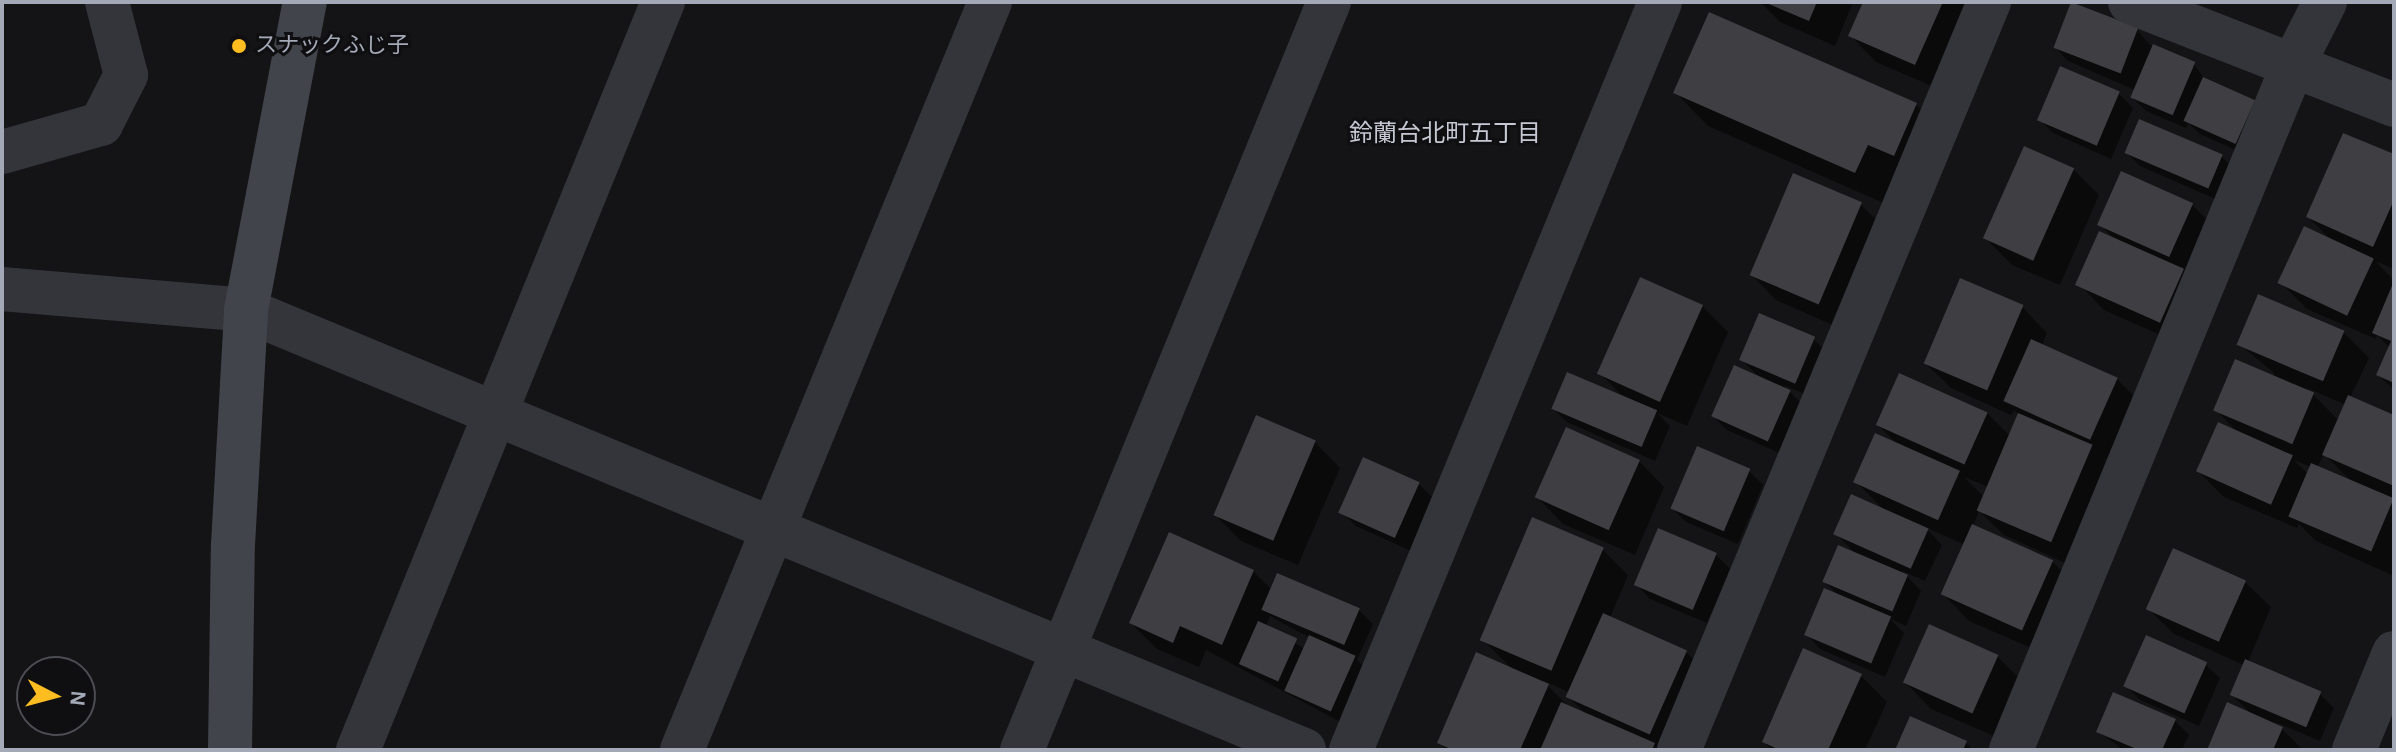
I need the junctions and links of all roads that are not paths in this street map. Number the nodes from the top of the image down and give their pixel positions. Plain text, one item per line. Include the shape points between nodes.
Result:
1 (107, 2) edge
2 (305, 2) edge
3 (663, 2) edge
4 (990, 2) edge
5 (1329, 2) edge
6 (1660, 2) edge
7 (1989, 2) edge
8 (2130, 2) edge
9 (2325, 2) edge
10 (2293, 65) junction
11 (2394, 105) edge
12 (2, 152) edge
13 (2, 289) edge
14 (246, 310) junction
15 (496, 418) junction
16 (772, 531) junction
17 (1064, 650) junction
18 (2394, 653) edge
19 (230, 750) edge
20 (358, 750) edge
21 (682, 750) edge
22 (1022, 750) edge
23 (1304, 750) edge
24 (1351, 750) edge
25 (1679, 750) edge
26 (2011, 750) edge
27 (2354, 750) edge

1 - 12 street via 126,75 101,124
2 - 14 street
3 - 15 street
4 - 16 street
5 - 17 street
6 - 24 street
7 - 25 street
8 - 10 street
9 - 10 street
10 - 11 street
10 - 26 street
13 - 14 street
14 - 15 street
14 - 19 street via 233,545
15 - 16 street
15 - 20 street
16 - 17 street
16 - 21 street
17 - 22 street
17 - 23 street
18 - 27 street

